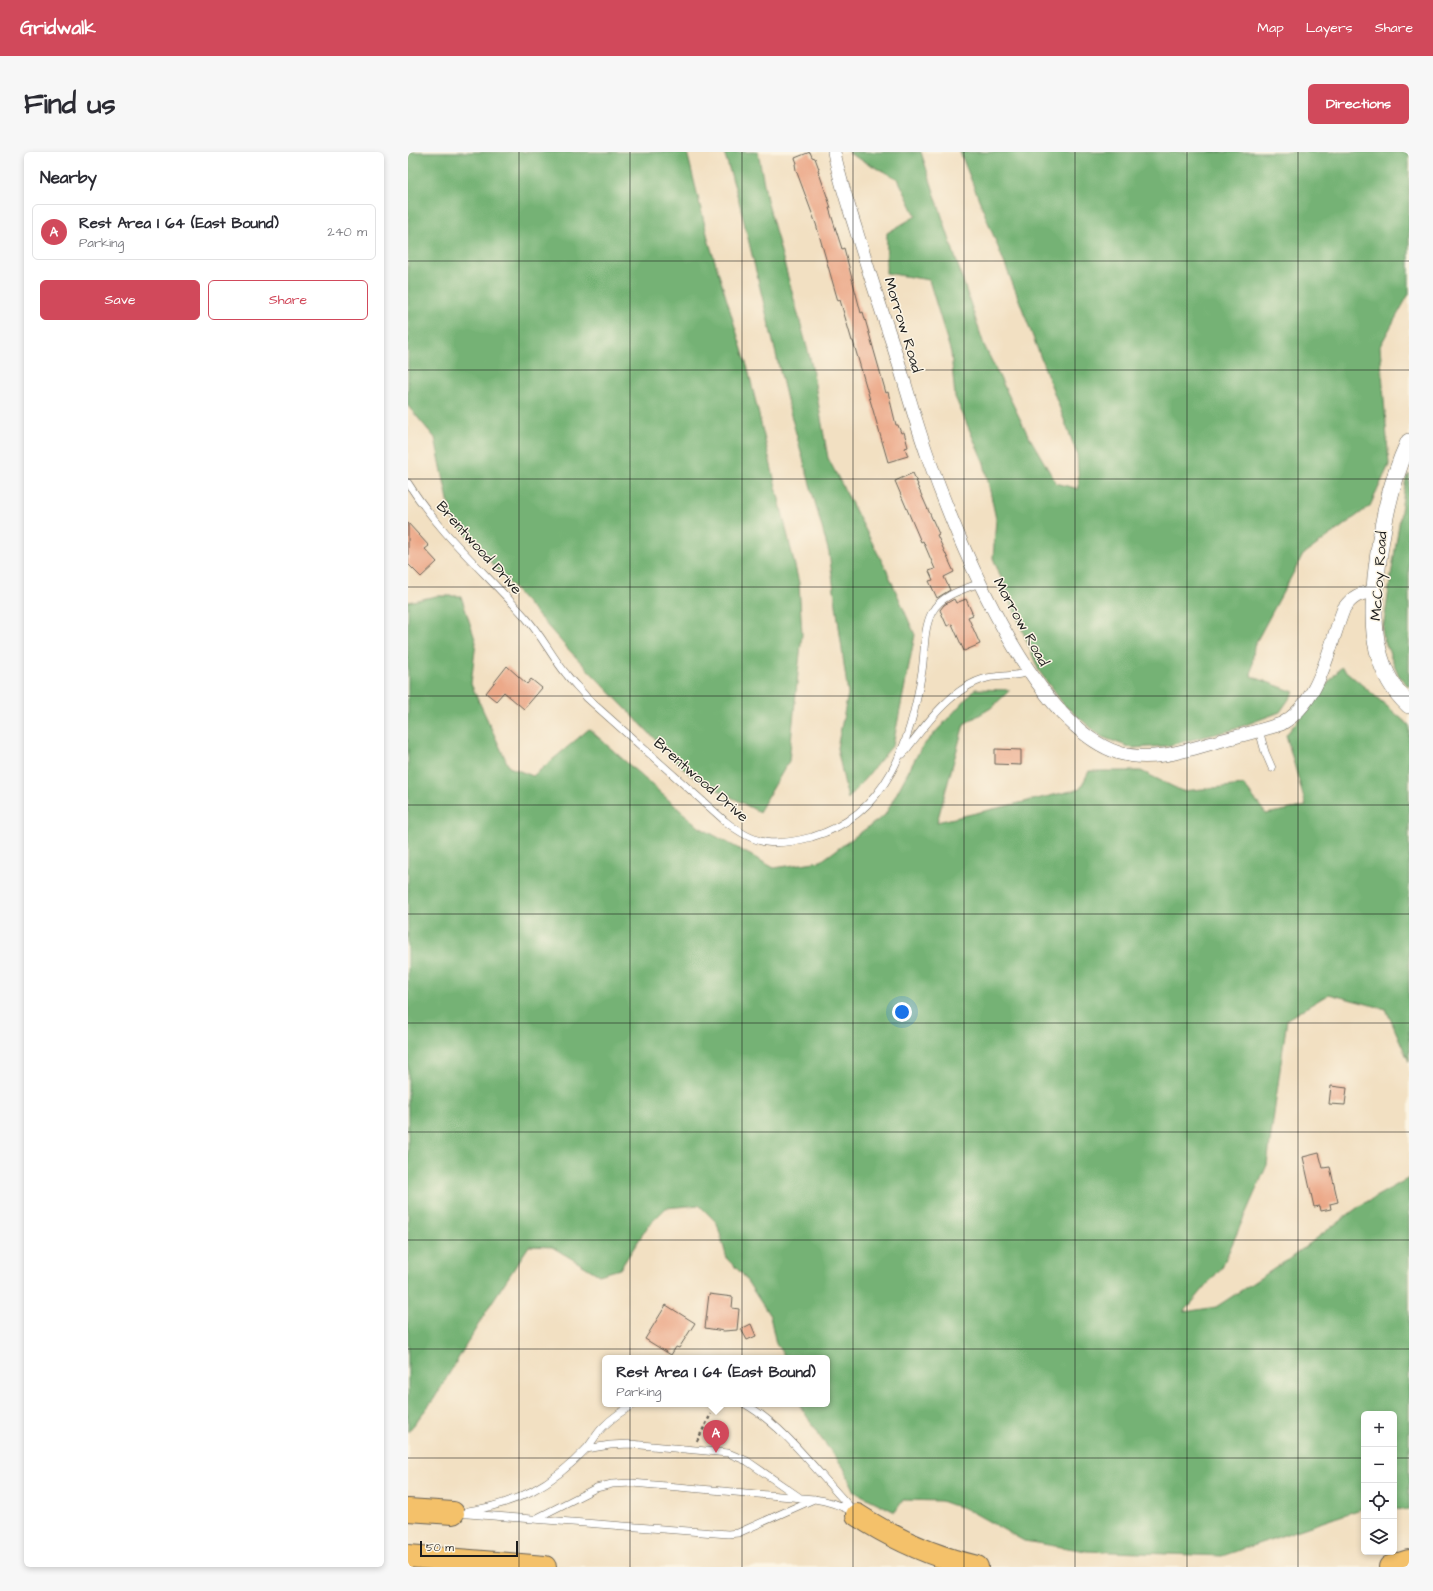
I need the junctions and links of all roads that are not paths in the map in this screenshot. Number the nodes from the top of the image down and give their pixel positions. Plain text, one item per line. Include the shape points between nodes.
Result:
1 (834, 152) edge
2 (1409, 442) edge
3 (408, 483) edge
4 (980, 583) junction
5 (1375, 592) junction
6 (1029, 672) junction
7 (1409, 705) edge
8 (1259, 730) junction
9 (899, 759) junction
10 (1272, 768) dead end
11 (629, 1407) edge
12 (750, 1407) edge
13 (586, 1449) junction
14 (799, 1497) junction
15 (814, 1499) junction
16 (408, 1510) edge
17 (453, 1513) junction
18 (857, 1515) junction
19 (536, 1519) junction
20 (408, 1556) edge
21 (1409, 1561) edge
22 (545, 1567) edge
23 (977, 1567) edge
24 (1390, 1567) edge

1 - 4 street, Morrow Road via 928,457
2 - 5 street, McCoy Road via 1388,500 1382,528
3 - 9 lane, Brentwood Drive via 418,500 444,532 527,619 567,676 582,692 737,831 760,842 785,844 836,827 851,818 871,800 889,778
4 - 6 street, Morrow Road
4 - 9 lane, Brentwood Drive via 947,597 932,611 920,687
5 - 7 street, McCoy Road via 1377,649 1390,682
5 - 8 street, Morrow Road via 1355,596 1344,608 1313,692 1303,707 1281,724
6 - 8 street, Morrow Road via 1051,701 1069,719 1098,742 1120,753 1136,756 1172,754
6 - 9 lane via 1015,676 986,678 957,694 937,711
8 - 10 lane via 1264,752
11 - 13 lane via 602,1428
12 - 18 lane via 782,1431
13 - 14 lane via 630,1444 728,1453 747,1461
13 - 17 lane via 554,1478 534,1491 492,1508
14 - 15 lane
14 - 19 lane via 632,1483 612,1484 596,1488
15 - 18 lane via 840,1505
15 - 19 lane via 738,1533 728,1534
16 - 17 highway
17 - 19 lane
18 - 23 highway via 904,1542 938,1556
20 - 22 highway
21 - 24 highway

